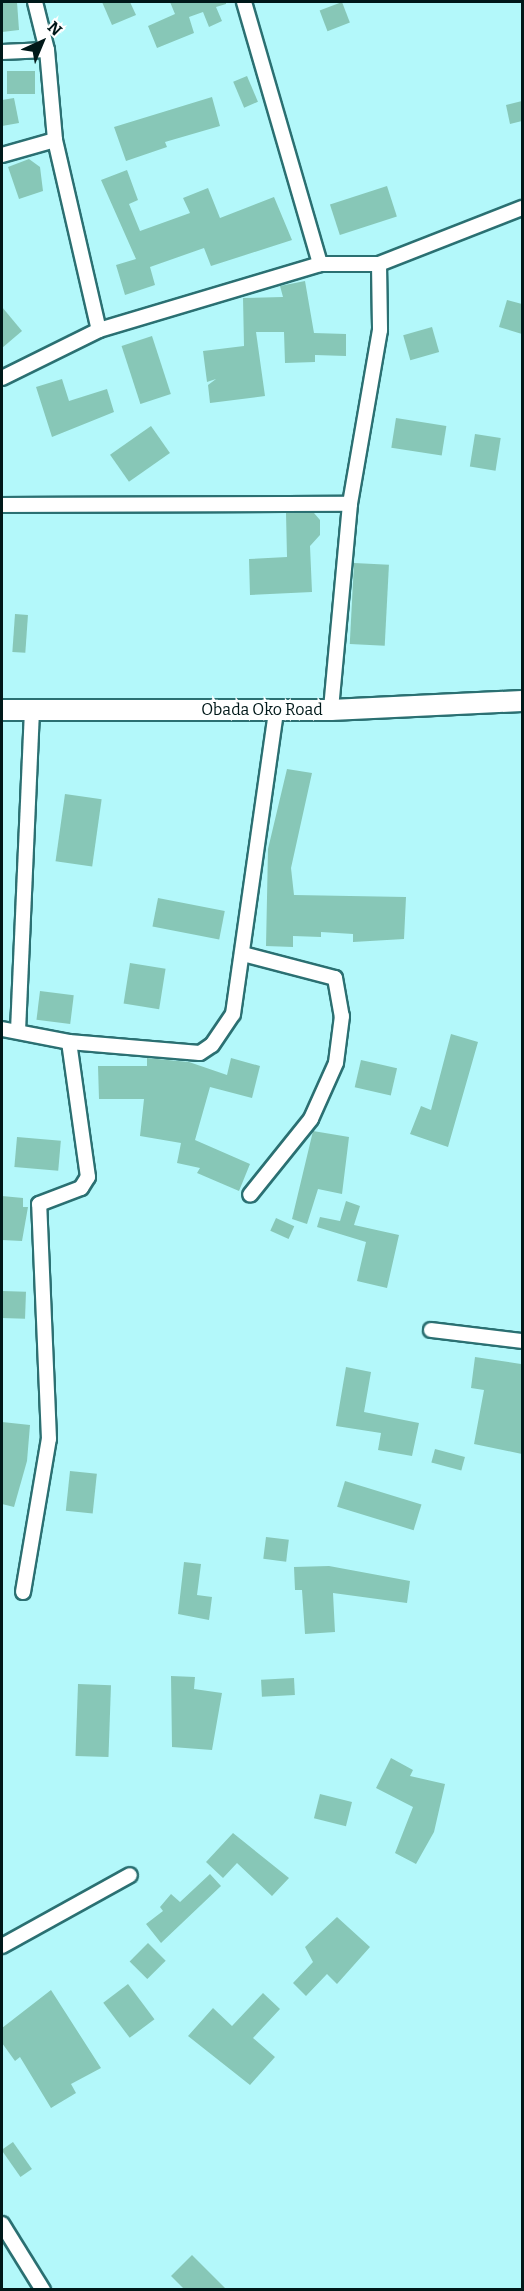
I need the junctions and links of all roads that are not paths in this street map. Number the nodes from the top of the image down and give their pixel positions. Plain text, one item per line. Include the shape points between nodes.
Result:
1 (35, 2) edge
2 (244, 2) edge
3 (47, 50) junction
4 (2, 52) edge
5 (55, 140) junction
6 (2, 155) edge
7 (522, 208) edge
8 (320, 264) junction
9 (380, 264) junction
10 (99, 330) junction
11 (2, 378) edge
12 (350, 504) junction
13 (2, 506) edge
14 (522, 701) edge
15 (2, 710) edge
16 (32, 710) junction
17 (276, 710) junction
18 (331, 710) junction
19 (243, 954) junction
20 (2, 1029) edge
21 (18, 1031) junction
22 (69, 1042) junction
23 (250, 1195) dead end
24 (431, 1330) dead end
25 (522, 1341) edge
26 (23, 1592) dead end
27 (130, 1875) dead end
28 (2, 1946) edge
29 (2, 2224) edge
30 (43, 2289) edge

1 - 3 street
2 - 8 street
3 - 4 street
3 - 5 street
5 - 6 street
5 - 10 street
7 - 9 street
8 - 9 street
8 - 10 street
9 - 12 street via 380,330
10 - 11 street
12 - 13 street
12 - 18 street
14 - 18 main road, Obada Oko Road
15 - 16 main road, Obada Oko Road
16 - 17 main road, Obada Oko Road
16 - 21 street
17 - 18 main road, Obada Oko Road
17 - 19 street
19 - 22 street via 232,1014 212,1045 200,1053
19 - 23 street via 335,978 342,1016 336,1063 311,1119
20 - 21 street
21 - 22 street
22 - 26 street via 88,1177 81,1188 39,1204 49,1440
24 - 25 street
27 - 28 street
29 - 30 street

